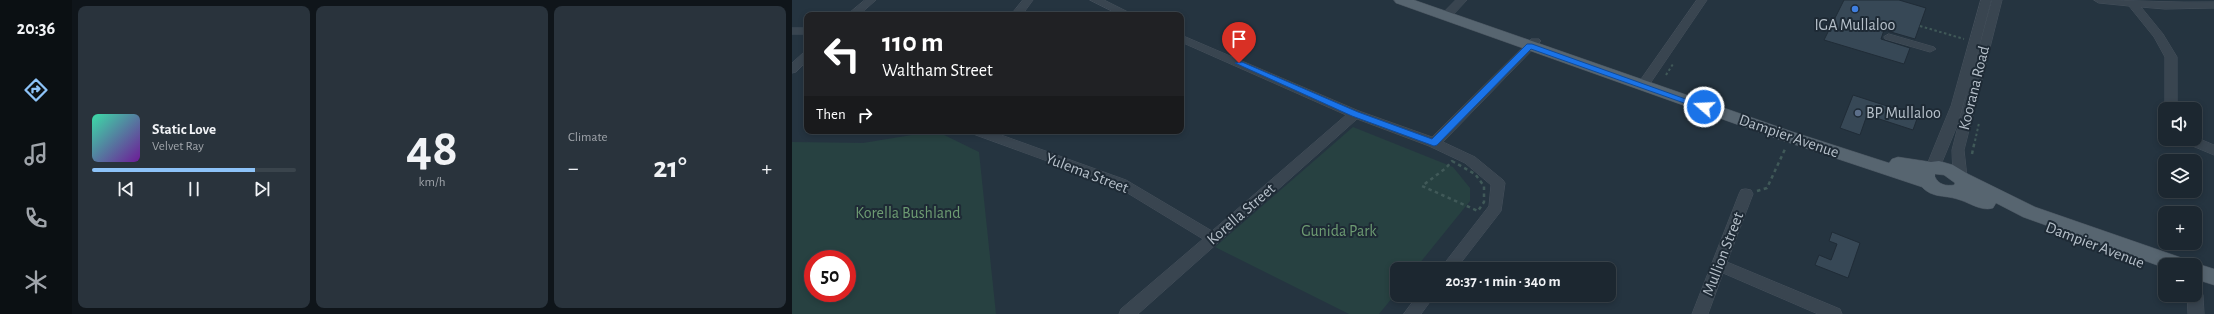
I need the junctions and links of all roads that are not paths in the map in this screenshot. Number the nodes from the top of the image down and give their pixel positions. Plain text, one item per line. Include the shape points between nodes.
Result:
1 (871, 0) edge
2 (1028, 0) edge
3 (1095, 0) edge
4 (1401, 0) edge
5 (1419, 0) edge
6 (1462, 0) edge
7 (1702, 0) edge
8 (1986, 0) edge
9 (1997, 0) edge
10 (2099, 0) edge
11 (2133, 4) junction
12 (2214, 4) edge
13 (856, 12) edge
14 (1018, 12) edge
15 (1122, 12) edge
16 (1448, 13) junction
17 (792, 31) edge
18 (804, 31) edge
19 (1889, 37) dead end
20 (1184, 39) edge
21 (1532, 44) junction
22 (1930, 49) dead end
23 (804, 58) edge
24 (792, 69) edge
25 (1644, 83) junction
26 (2171, 102) edge
27 (1355, 114) junction
28 (985, 134) edge
29 (1434, 143) junction
30 (2202, 145) edge
31 (2214, 150) edge
32 (1931, 172) junction
33 (1960, 183) junction
34 (1746, 194) road end
35 (1213, 238) junction
36 (2158, 258) edge
37 (1453, 262) edge
38 (1718, 264) junction
39 (2158, 268) edge
40 (2202, 274) edge
41 (2214, 278) edge
42 (2202, 284) edge
43 (2214, 288) edge
44 (1421, 302) edge
45 (2195, 302) edge
46 (1127, 314) edge
47 (1412, 314) edge
48 (1700, 314) edge
49 (1834, 314) edge
50 (2196, 314) edge

1 - 13 street
2 - 14 street
3 - 15 street
4 - 16 main road, Dampier Avenue
5 - 16 main road, Dampier Avenue
6 - 16 street
7 - 25 street
8 - 32 street, Koorana Road via 1953,120 1945,145
9 - 33 street, Koorana Road via 1958,150
10 - 11 street
11 - 12 street
11 - 26 street via 2159,36 2171,57
16 - 21 main road, Dampier Avenue
17 - 18 street
19 - 22 street
20 - 27 street
21 - 25 main road, Dampier Avenue
21 - 29 street
23 - 24 street
25 - 32 main road, Dampier Avenue via 1787,136
27 - 29 street
27 - 35 street, Korella Street
28 - 35 street, Yulema Street via 1121,183
29 - 37 street via 1470,160 1498,183 1496,207
30 - 31 street
32 - 33 main road, Dampier Avenue via 1941,191
33 - 36 main road, Dampier Avenue via 2029,212
33 - 39 main road, Dampier Avenue
34 - 38 street, Mullion Street
35 - 46 street, Korella Street
38 - 48 street, Mullion Street
38 - 49 street
40 - 41 main road
42 - 43 main road
44 - 47 street
45 - 50 street

